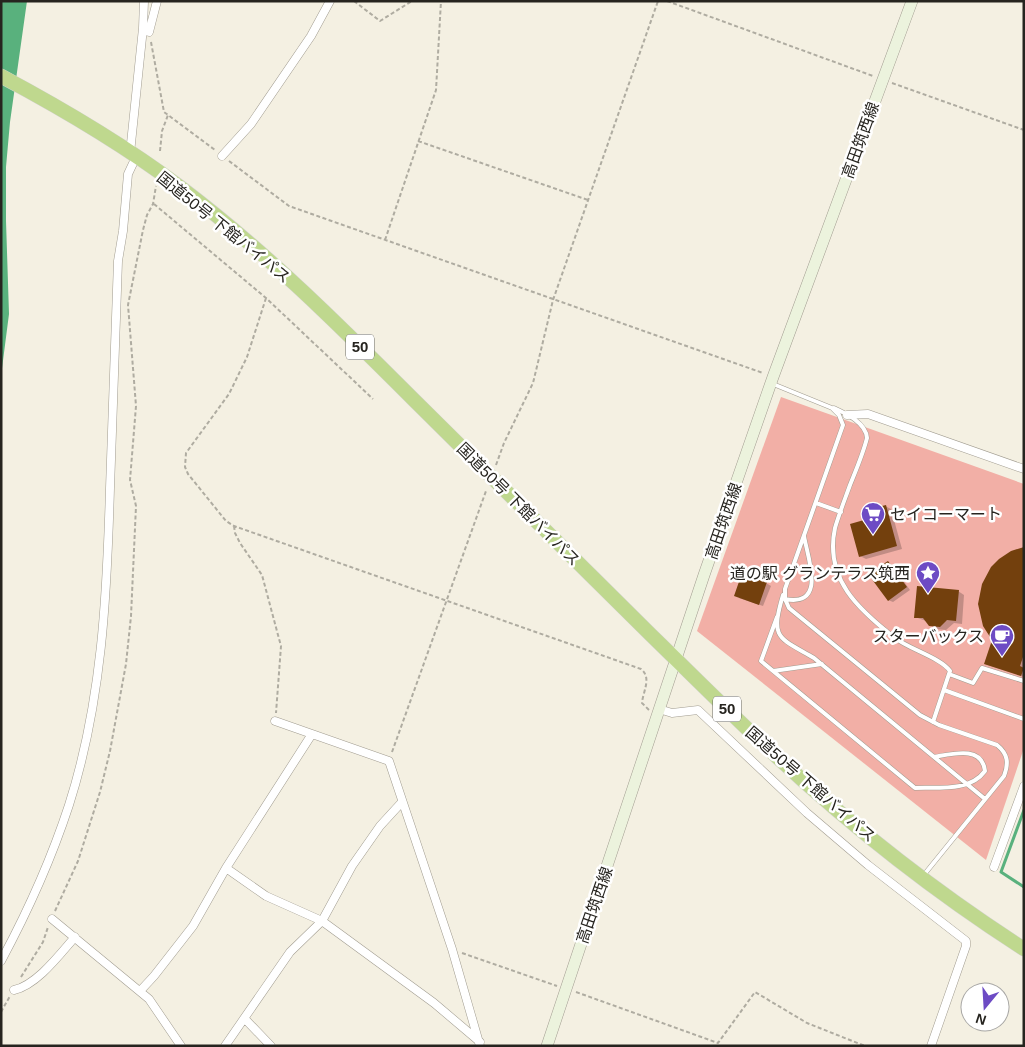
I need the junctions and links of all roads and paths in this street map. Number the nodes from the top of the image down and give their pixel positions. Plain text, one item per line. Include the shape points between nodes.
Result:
1 (144, 1) edge
2 (156, 1) edge
3 (330, 1) edge
4 (354, 1) edge
5 (412, 1) edge
6 (442, 1) edge
7 (658, 1) edge
8 (666, 1) edge
9 (912, 1) edge
10 (149, 32) joint
11 (1, 76) edge
12 (882, 80) junction
13 (168, 115) junction
14 (1024, 130) edge
15 (418, 141) junction
16 (160, 151) dead end
17 (130, 153) junction
18 (222, 156) junction
19 (588, 200) junction
20 (153, 204) dead end
21 (385, 240) junction
22 (266, 298) junction
23 (553, 300) junction
24 (772, 380) junction
25 (372, 398) dead end
26 (832, 408) junction
27 (847, 415) junction
28 (495, 466) dead end
29 (1024, 469) edge
30 (486, 491) dead end
31 (816, 503) junction
32 (841, 512) junction
33 (234, 526) junction
34 (804, 536) junction
35 (786, 588) junction
36 (785, 599) junction
37 (446, 601) junction
38 (777, 616) junction
39 (676, 660) junction
40 (822, 664) junction
41 (773, 671) junction
42 (949, 674) junction
43 (1024, 681) edge
44 (944, 690) junction
45 (658, 712) junction
46 (1024, 719) edge
47 (275, 721) joint
48 (933, 722) junction
49 (312, 734) junction
50 (934, 757) junction
51 (389, 761) junction
52 (968, 785) junction
53 (1024, 786) edge
54 (985, 799) junction
55 (402, 802) junction
56 (994, 867) dead end
57 (226, 868) junction
58 (921, 878) junction
59 (52, 919) dead end
60 (322, 921) junction
61 (75, 937) junction
62 (452, 949) junction
63 (1024, 949) edge
64 (1, 961) edge
65 (566, 989) junction
66 (14, 990) dead end
67 (140, 990) junction
68 (245, 1019) junction
69 (480, 1044) edge
70 (181, 1046) edge
71 (225, 1046) edge
72 (271, 1046) edge
73 (547, 1046) edge
74 (865, 1046) edge
75 (932, 1046) edge

1 - 17 street
2 - 10 street
3 - 18 street via 311,36 251,124
4 - 5 path via 380,21
6 - 15 path via 436,90
7 - 19 path
8 - 12 path
9 - 12 main road, 高田筑西線
10 - 13 path via 164,112
11 - 17 highway, 国道50号 下館バイパス / 50
12 - 14 path
12 - 24 main road, 高田筑西線
13 - 16 path
13 - 18 path
15 - 19 path
15 - 21 path
17 - 39 highway, 国道50号 下館バイパス / 50 via 222,221 326,312
17 - 64 street via 118,261 108,569 95,695 69,804 49,863
18 - 21 path via 290,206
19 - 23 path
20 - 22 path
21 - 23 path
22 - 25 path
22 - 33 path via 247,357 233,386 189,447 185,461 188,474 226,521
23 - 24 path
23 - 28 path via 533,383
24 - 26 lane
24 - 39 main road, 高田筑西線
26 - 27 lane
26 - 31 lane via 843,425
27 - 29 street via 868,414
27 - 32 lane via 864,428 867,438
30 - 37 path
31 - 32 lane
31 - 34 lane
32 - 42 lane via 833,549 846,590 858,606 896,638 943,664
33 - 37 path
33 - 47 path via 240,543 262,575 281,646
34 - 35 lane
34 - 36 lane via 812,583 810,592 805,598
35 - 36 lane
35 - 38 lane
36 - 48 lane via 794,613
37 - 45 path via 641,669 648,679 642,703 647,709
37 - 51 path
38 - 40 lane via 777,631 781,638
38 - 41 lane via 761,661
39 - 45 main road, 高田筑西線
39 - 58 highway, 国道50号 下館バイパス / 50 via 795,774
40 - 41 lane
40 - 50 lane
41 - 52 lane via 915,788
42 - 43 lane via 973,683 982,668
42 - 44 lane
44 - 46 lane
44 - 48 lane
45 - 65 main road, 高田筑西線
45 - 75 street via 698,710 822,826 966,941
47 - 49 street
48 - 54 lane via 997,745 1004,751 1008,762 1004,776
49 - 51 street
49 - 57 street
50 - 52 lane
50 - 52 lane via 954,754 979,757 985,771
51 - 55 street
52 - 54 lane
53 - 56 street
54 - 58 lane
55 - 60 street via 358,858
55 - 62 street
57 - 60 street via 266,896
57 - 67 street via 191,930
58 - 63 highway, 国道50号 下館バイパス / 50
59 - 61 street
60 - 68 street via 290,952
60 - 69 street via 434,1003
61 - 66 street via 39,976
61 - 67 street
62 - 65 path
62 - 69 street
65 - 73 main road, 高田筑西線
65 - 74 path via 718,1043 755,992 807,1023
67 - 70 street via 149,998
68 - 71 street
68 - 72 street

